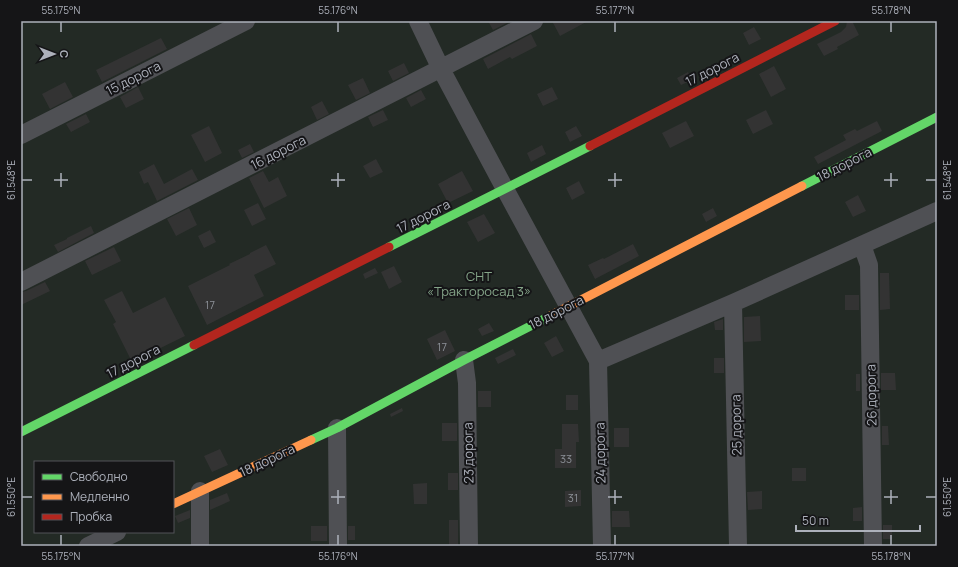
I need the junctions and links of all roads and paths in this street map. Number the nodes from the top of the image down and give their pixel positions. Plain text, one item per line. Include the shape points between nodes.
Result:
1 (246, 21) edge
2 (418, 21) edge
3 (534, 21) edge
4 (835, 21) edge
5 (441, 69) junction
6 (937, 117) edge
7 (21, 135) edge
8 (504, 189) junction
9 (937, 210) edge
10 (862, 244) junction
11 (21, 282) edge
12 (733, 303) junction
13 (568, 306) junction
14 (464, 360) junction
15 (598, 361) junction
16 (337, 428) junction
17 (21, 432) edge
18 (200, 491) junction
19 (174, 504) edge
20 (115, 533) edge
21 (88, 546) edge
22 (200, 546) edge
23 (338, 546) edge
24 (469, 546) edge
25 (602, 546) edge
26 (738, 546) edge
27 (873, 546) edge

1 - 7 street, 15 дорога
2 - 5 street
3 - 5 street, 16 дорога
4 - 8 street, 17 дорога
5 - 8 street
5 - 11 street, 16 дорога
6 - 13 street, 18 дорога
8 - 13 street
8 - 17 street, 17 дорога
9 - 10 street
10 - 12 street
10 - 27 street, 26 дорога via 870,265
12 - 15 street
12 - 26 street, 25 дорога
13 - 14 street, 18 дорога
13 - 15 street
14 - 16 street, 18 дорога
14 - 24 street, 23 дорога via 467,383
15 - 25 street, 24 дорога
16 - 18 street, 18 дорога
16 - 23 street
18 - 19 street, 18 дорога
18 - 22 street
20 - 21 street

